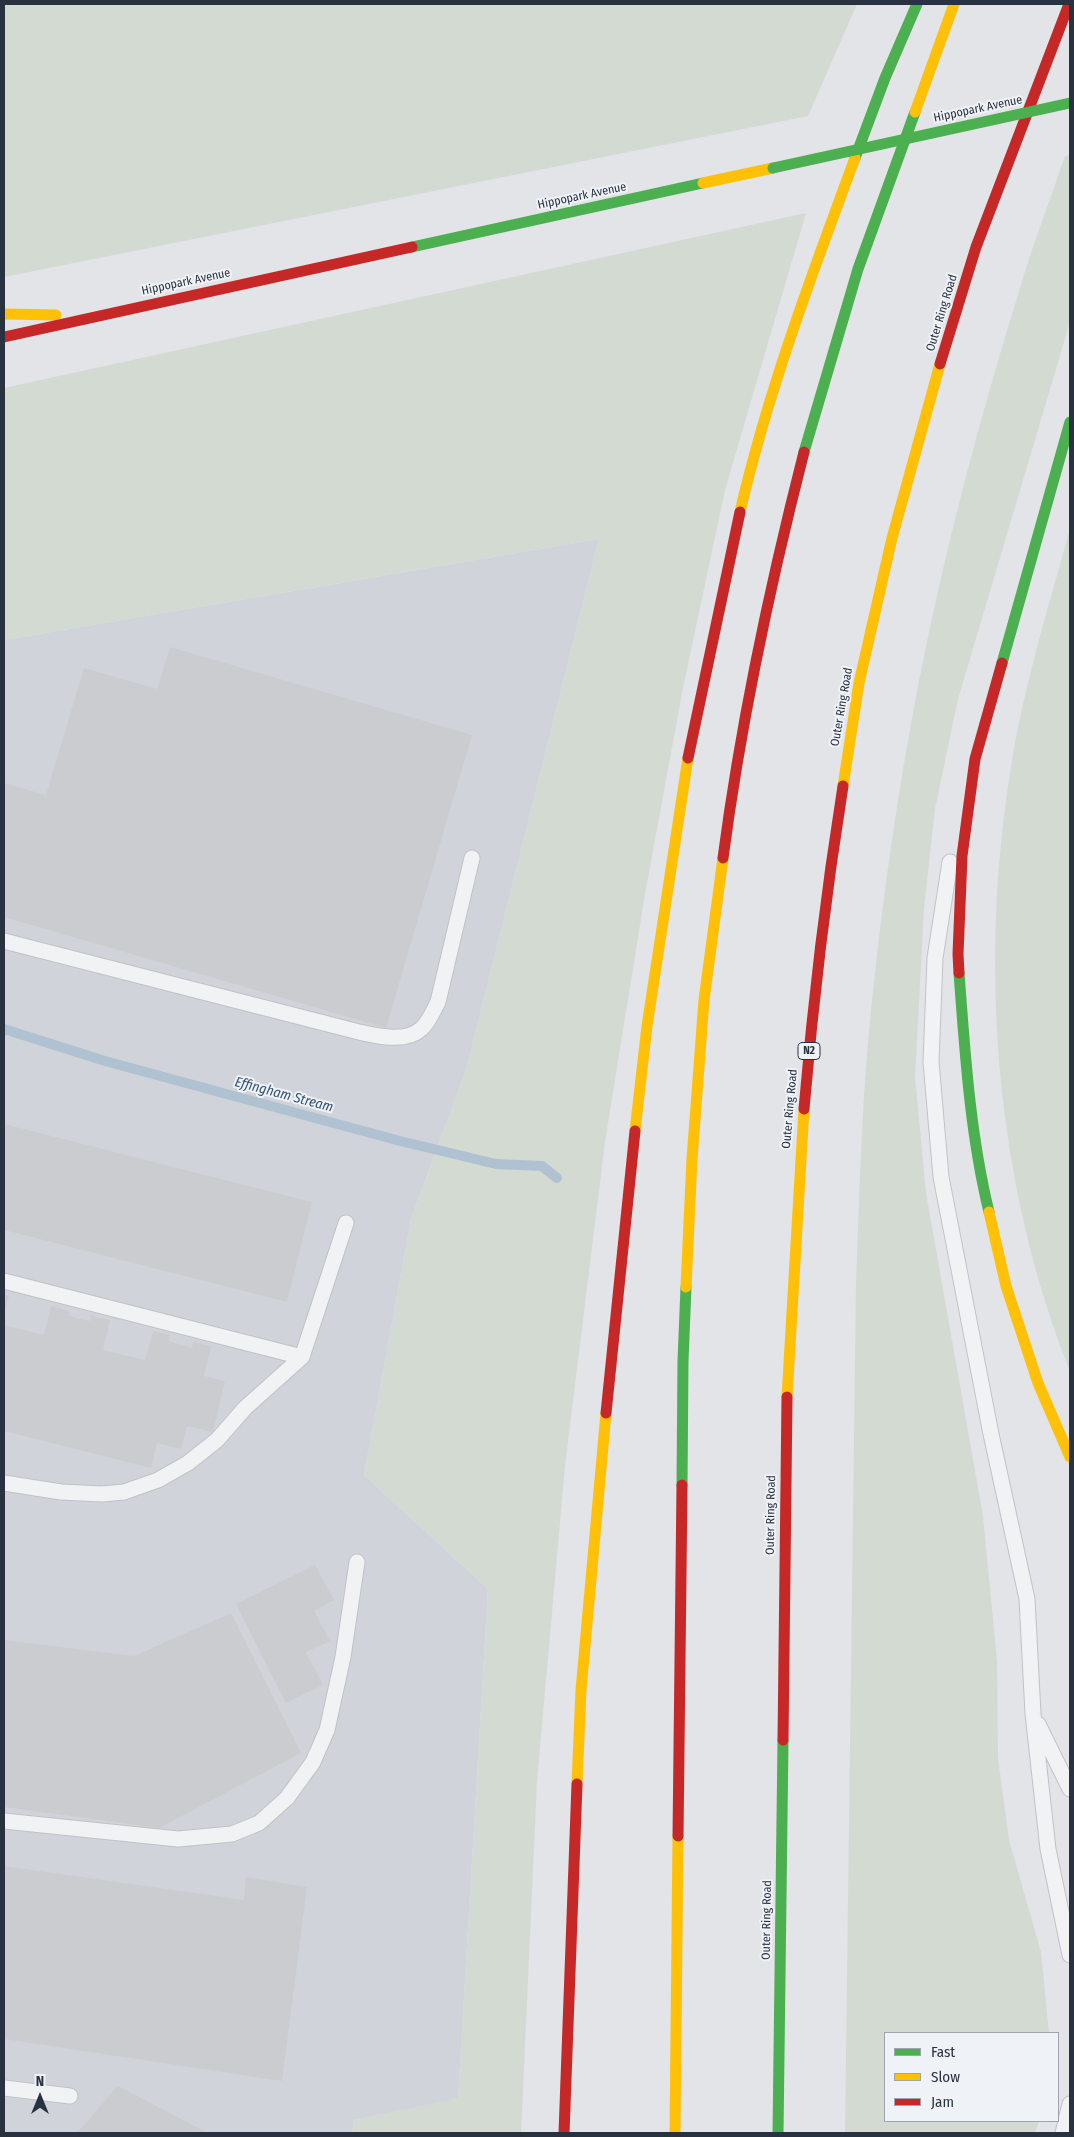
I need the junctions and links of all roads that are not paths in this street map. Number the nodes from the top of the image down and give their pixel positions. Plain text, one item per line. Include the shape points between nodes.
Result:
1 (917, 4) edge
2 (954, 4) edge
3 (1069, 4) edge
4 (1070, 103) edge
5 (4, 314) edge
6 (100, 315) junction
7 (4, 338) edge
8 (1070, 422) edge
9 (975, 759) junction
10 (472, 858) dead end
11 (4, 941) edge
12 (346, 1222) dead end
13 (4, 1281) edge
14 (302, 1357) junction
15 (1070, 1457) edge
16 (4, 1483) edge
17 (357, 1562) dead end
18 (1033, 1714) junction
19 (1070, 1789) edge
20 (4, 1821) edge
21 (1066, 1919) edge
22 (1070, 1955) edge
23 (4, 2088) edge
24 (70, 2096) dead end
25 (1070, 2104) edge
26 (564, 2133) edge
27 (675, 2133) edge
28 (778, 2133) edge
29 (1063, 2133) edge

1 - 26 main road via 885,78 803,296 748,478 683,781 646,1036 611,1352 581,1690
2 - 27 main road via 858,269 811,426 779,549 729,822 704,1000 692,1159 683,1360
3 - 28 main road, Outer Ring Road / N2 via 976,247 930,398 892,538 859,683 828,882 799,1173 786,1373
4 - 6 main road, Hippopark Avenue, bridge
5 - 6 main road, Hippopark Avenue
6 - 7 main road, Hippopark Avenue
8 - 9 main road
9 - 15 main road via 962,856 958,954 965,1058 979,1171 1006,1286 1038,1383
9 - 18 lane via 951,857 935,958 931,1062 942,1177 991,1434 1027,1599
10 - 11 lane via 438,1002 420,1030 410,1035 392,1037 359,1032
12 - 14 lane
13 - 14 lane
14 - 16 lane via 245,1408 216,1440 188,1463 158,1480 124,1492 102,1494 61,1492
17 - 20 lane via 343,1657 327,1730 313,1762 287,1798 259,1823 232,1834 178,1838
18 - 19 lane
18 - 21 lane via 1048,1849
21 - 22 lane
23 - 24 lane
25 - 29 lane

